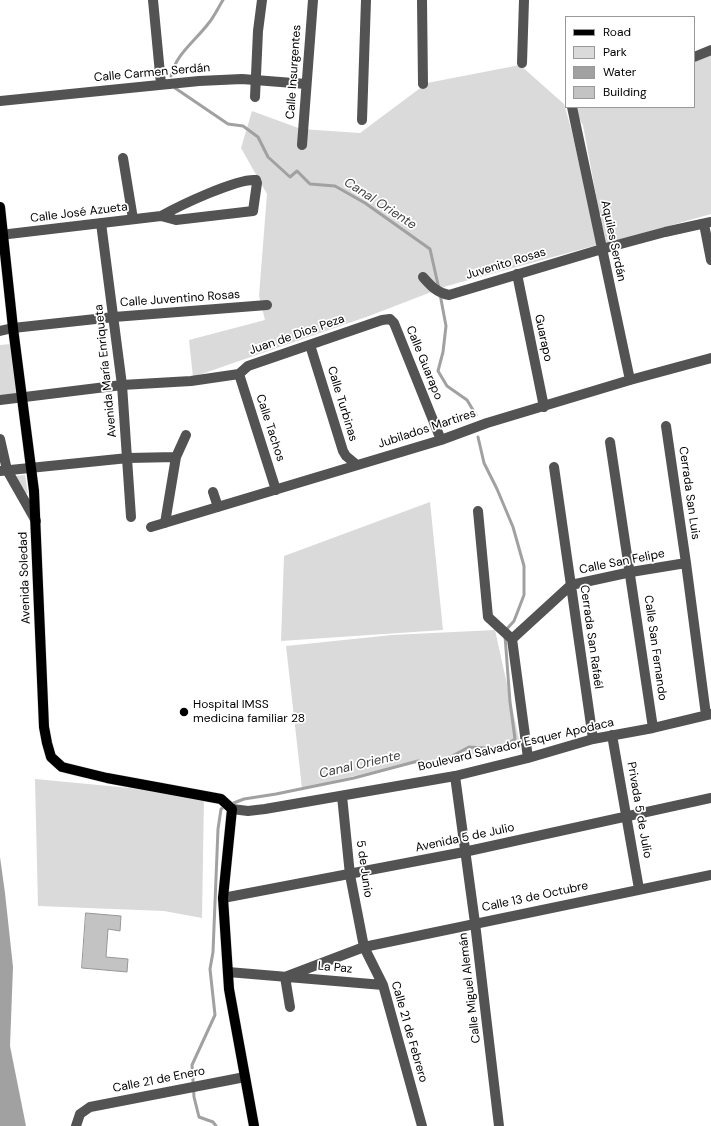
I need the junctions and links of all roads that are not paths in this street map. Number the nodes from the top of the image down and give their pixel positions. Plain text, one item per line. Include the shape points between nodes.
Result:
1 (153, 0) edge
2 (262, 0) edge
3 (313, 0) edge
4 (366, 0) edge
5 (422, 0) edge
6 (524, 0) edge
7 (711, 50) edge
8 (695, 57) edge
9 (522, 63) dead end
10 (256, 80) junction
11 (161, 84) junction
12 (306, 84) junction
13 (423, 84) dead end
14 (255, 97) dead end
15 (0, 101) edge
16 (572, 108) edge
17 (362, 120) dead end
18 (302, 145) dead end
19 (123, 158) dead end
20 (0, 207) edge
21 (161, 216) junction
22 (133, 220) junction
23 (101, 223) junction
24 (708, 223) edge
25 (2, 234) edge
26 (602, 249) junction
27 (711, 260) edge
28 (517, 274) junction
29 (423, 277) dead end
30 (267, 305) dead end
31 (114, 317) junction
32 (390, 319) joint
33 (13, 328) junction
34 (0, 331) edge
35 (310, 345) junction
36 (711, 358) edge
37 (239, 374) junction
38 (630, 380) junction
39 (122, 385) junction
40 (22, 398) junction
41 (0, 400) edge
42 (544, 407) junction
43 (666, 426) dead end
44 (186, 435) dead end
45 (0, 439) edge
46 (441, 440) junction
47 (610, 442) dead end
48 (176, 457) junction
49 (128, 458) junction
50 (357, 465) junction
51 (31, 467) junction
52 (554, 467) dead end
53 (3, 471) edge
54 (276, 490) junction
55 (213, 492) dead end
56 (218, 507) junction
57 (478, 511) dead end
58 (132, 518) dead end
59 (36, 521) junction
60 (165, 523) junction
61 (151, 527) dead end
62 (686, 564) junction
63 (630, 572) junction
64 (571, 584) junction
65 (512, 639) junction
66 (708, 715) edge
67 (653, 728) junction
68 (612, 735) junction
69 (593, 739) junction
70 (528, 758) junction
71 (455, 776) junction
72 (342, 796) junction
73 (711, 798) edge
74 (232, 809) junction
75 (627, 816) junction
76 (464, 852) junction
77 (350, 875) junction
78 (711, 875) edge
79 (639, 889) junction
80 (223, 898) junction
81 (475, 923) junction
82 (364, 947) junction
83 (228, 972) junction
84 (285, 977) junction
85 (383, 985) junction
86 (290, 1007) dead end
87 (245, 1077) junction
88 (76, 1126) edge
89 (254, 1126) edge
90 (422, 1126) edge
91 (500, 1126) edge

1 - 11 street
2 - 10 street
3 - 12 street, Calle Insurgentes
4 - 17 street
5 - 13 street
6 - 9 street
7 - 8 street
10 - 11 street, Calle Carmen Serdán
10 - 12 street, Calle Carmen Serdán
10 - 14 street
11 - 15 street, Calle Carmen Serdán
12 - 18 street, Calle Insurgentes
16 - 26 street, Aquiles Serdán
19 - 22 street
20 - 25 main road, Avenida Soledad
21 - 21 street, Calle José Azueta via 234,184 256,180 253,211 176,220
21 - 22 street, Calle José Azueta
22 - 23 street, Calle José Azueta
23 - 25 street, Calle José Azueta
23 - 31 street, Avenida María Enriqueta
24 - 26 street, Juvenito Rosas
24 - 27 street
25 - 33 main road, Avenida Soledad
26 - 28 street, Juvenito Rosas
26 - 38 street, Aquiles Serdán
28 - 29 street, Juvenito Rosas via 449,295 440,294
28 - 42 street, Guarapo
30 - 31 street, Calle Juventino Rosas
31 - 33 street, Calle Juventino Rosas
31 - 39 street, Avenida María Enriqueta
32 - 35 street, Juan de Dios Peza
32 - 46 street, Calle Guarapo via 394,322
33 - 34 street, Calle Juventino Rosas
33 - 40 main road, Avenida Soledad
35 - 37 street, Juan de Dios Peza via 248,366
35 - 50 street, Calle Turbinas via 343,451
36 - 38 street, Jubilados Martires
37 - 39 street, Juan de Dios Peza via 191,381
37 - 54 street, Calle Tachos
38 - 42 street, Jubilados Martires
39 - 40 street, Juan de Dios Peza
39 - 49 street, Avenida María Enriqueta
40 - 41 street, Juan de Dios Peza
40 - 51 main road, Avenida Soledad
42 - 46 street, Jubilados Martires via 487,423
43 - 62 street, Cerrada San Luis
44 - 48 street
45 - 53 street
46 - 50 street, Jubilados Martires
47 - 63 street, Calle San Fernando
48 - 49 street
48 - 60 street
49 - 51 street
49 - 58 street, Avenida María Enriqueta
50 - 54 street, Jubilados Martires
51 - 53 street
51 - 59 main road, Avenida Soledad
52 - 64 street, Cerrada San Rafaél
53 - 59 street
54 - 56 street, Jubilados Martires
55 - 56 street
56 - 60 street, Jubilados Martires
57 - 65 street via 488,617
59 - 74 main road, Avenida Soledad via 44,727 51,757 62,767 73,770 221,799
60 - 61 street, Jubilados Martires
62 - 63 street, Calle San Felipe
62 - 66 street, Cerrada San Luis
63 - 64 street, Calle San Felipe
63 - 67 street, Calle San Fernando
64 - 65 street, Calle San Felipe
64 - 69 street, Cerrada San Rafaél
65 - 70 street
66 - 67 street, Boulevard Salvador Esquer Apodaca
67 - 68 street, Boulevard Salvador Esquer Apodaca
68 - 69 street, Boulevard Salvador Esquer Apodaca
68 - 75 street, Privada 5 de Julio
69 - 70 street, Boulevard Salvador Esquer Apodaca
70 - 71 street, Boulevard Salvador Esquer Apodaca
71 - 72 street, Boulevard Salvador Esquer Apodaca
71 - 76 street, Calle Miguel Alemán
72 - 74 street, Boulevard Salvador Esquer Apodaca via 265,809
72 - 77 street, 5 de Junio
73 - 75 street, Avenida 5 de Julio
74 - 80 main road
75 - 76 street, Avenida 5 de Julio
75 - 79 street, Privada 5 de Julio
76 - 77 street, Avenida 5 de Julio
76 - 81 street, Calle Miguel Alemán
77 - 80 street, Avenida 5 de Julio
77 - 82 street, 5 de Junio
78 - 79 street, Calle 13 de Octubre
79 - 81 street, Calle 13 de Octubre
80 - 83 main road
81 - 82 street, Calle 13 de Octubre
81 - 91 street, Calle Miguel Alemán
82 - 84 street, Calle 13 de Octubre
82 - 85 street, Calle 21 de Febrero
83 - 84 street, La Paz
83 - 87 main road
84 - 85 street, La Paz
84 - 86 street
85 - 90 street, Calle 21 de Febrero
87 - 88 street, Calle 21 de Enero via 90,1107 80,1114
87 - 89 main road

